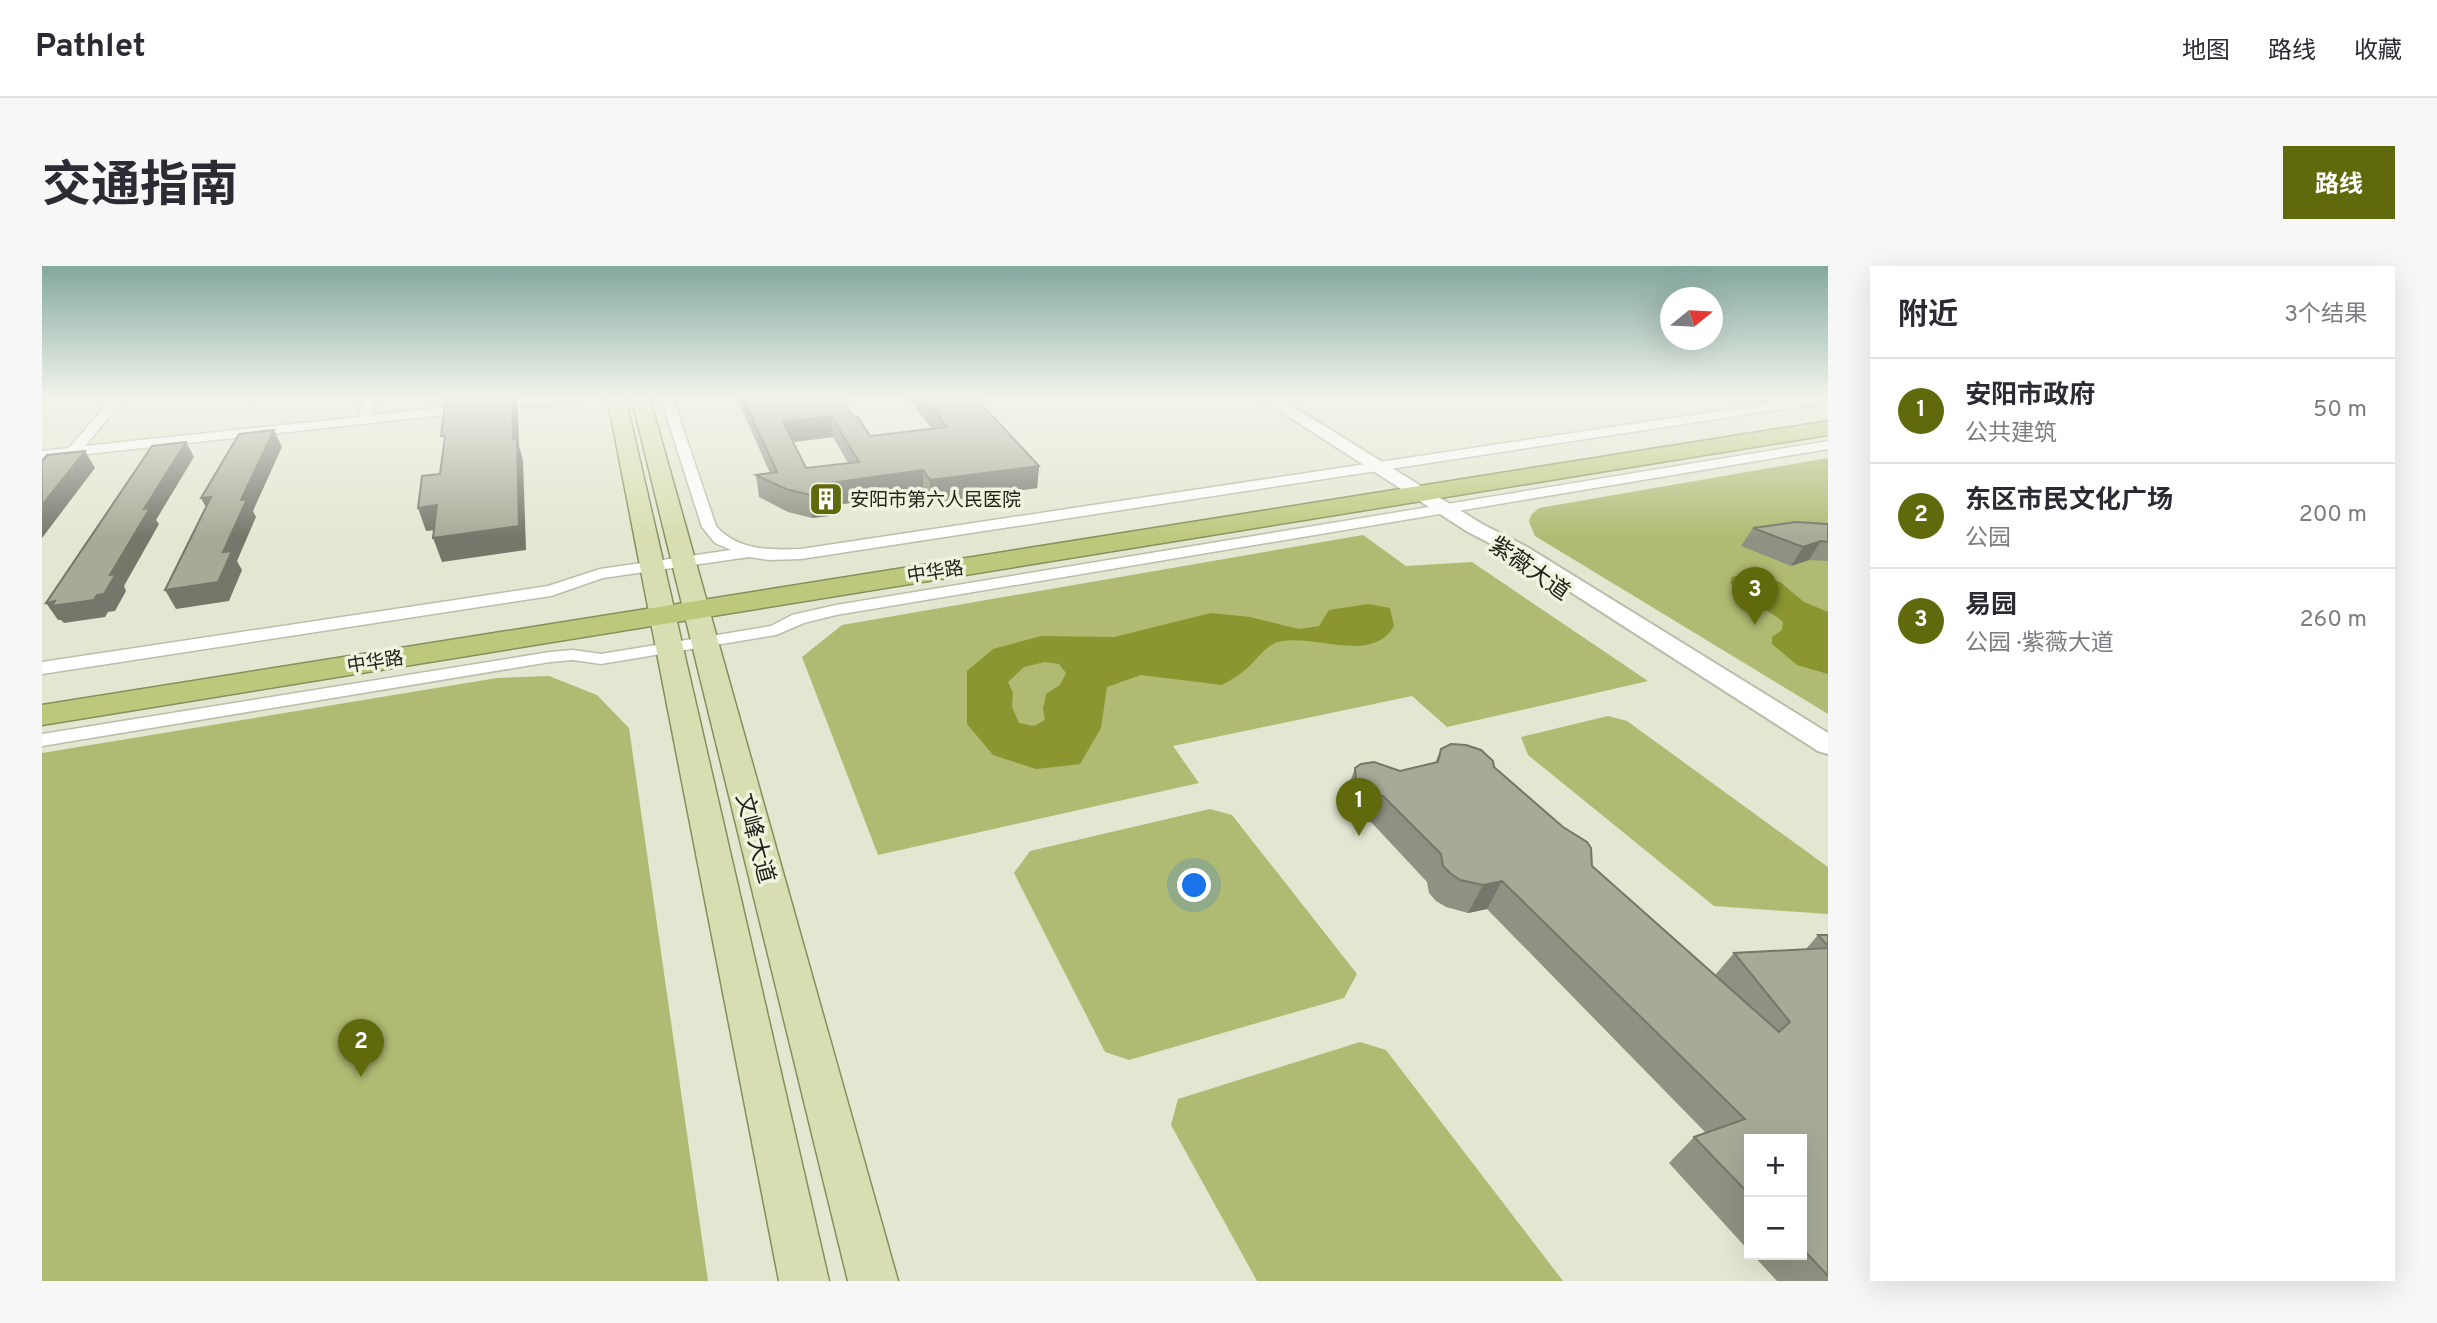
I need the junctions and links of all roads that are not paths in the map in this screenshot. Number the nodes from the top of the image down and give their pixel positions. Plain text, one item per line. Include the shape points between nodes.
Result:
1 (80, 443) edge
2 (151, 443) edge
3 (630, 443) edge
4 (648, 443) edge
5 (684, 443) edge
6 (1339, 443) edge
7 (1590, 443) edge
8 (1633, 443) edge
9 (1701, 443) edge
10 (1828, 445) edge
11 (73, 452) junction
12 (42, 455) edge
13 (1397, 480) junction
14 (1444, 509) junction
15 (1475, 528) junction
16 (749, 552) junction
17 (677, 603) junction
18 (42, 668) edge
19 (42, 691) edge
20 (42, 715) edge
21 (42, 740) edge
22 (1828, 745) edge
23 (1828, 761) edge
24 (804, 1281) edge
25 (873, 1281) edge

1 - 11 street
2 - 11 street
3 - 17 main road, 文峰大道
4 - 17 main road, 文峰大道
5 - 16 street via 709,527 720,540
6 - 13 street
7 - 13 street
8 - 13 highway, 中华路
9 - 13 highway, 中华路
10 - 14 street
11 - 12 street
13 - 14 street
13 - 16 street via 802,554
13 - 17 highway, 中华路
14 - 15 street
14 - 17 street via 836,610 776,630
15 - 22 street, 紫薇大道 via 1520,551
15 - 23 street, 紫薇大道 via 1505,554
16 - 17 street
17 - 18 street via 600,574 551,590
17 - 19 highway, 中华路
17 - 20 highway, 中华路
17 - 21 street via 601,659 551,657
17 - 24 main road, 文峰大道
17 - 25 main road, 文峰大道

